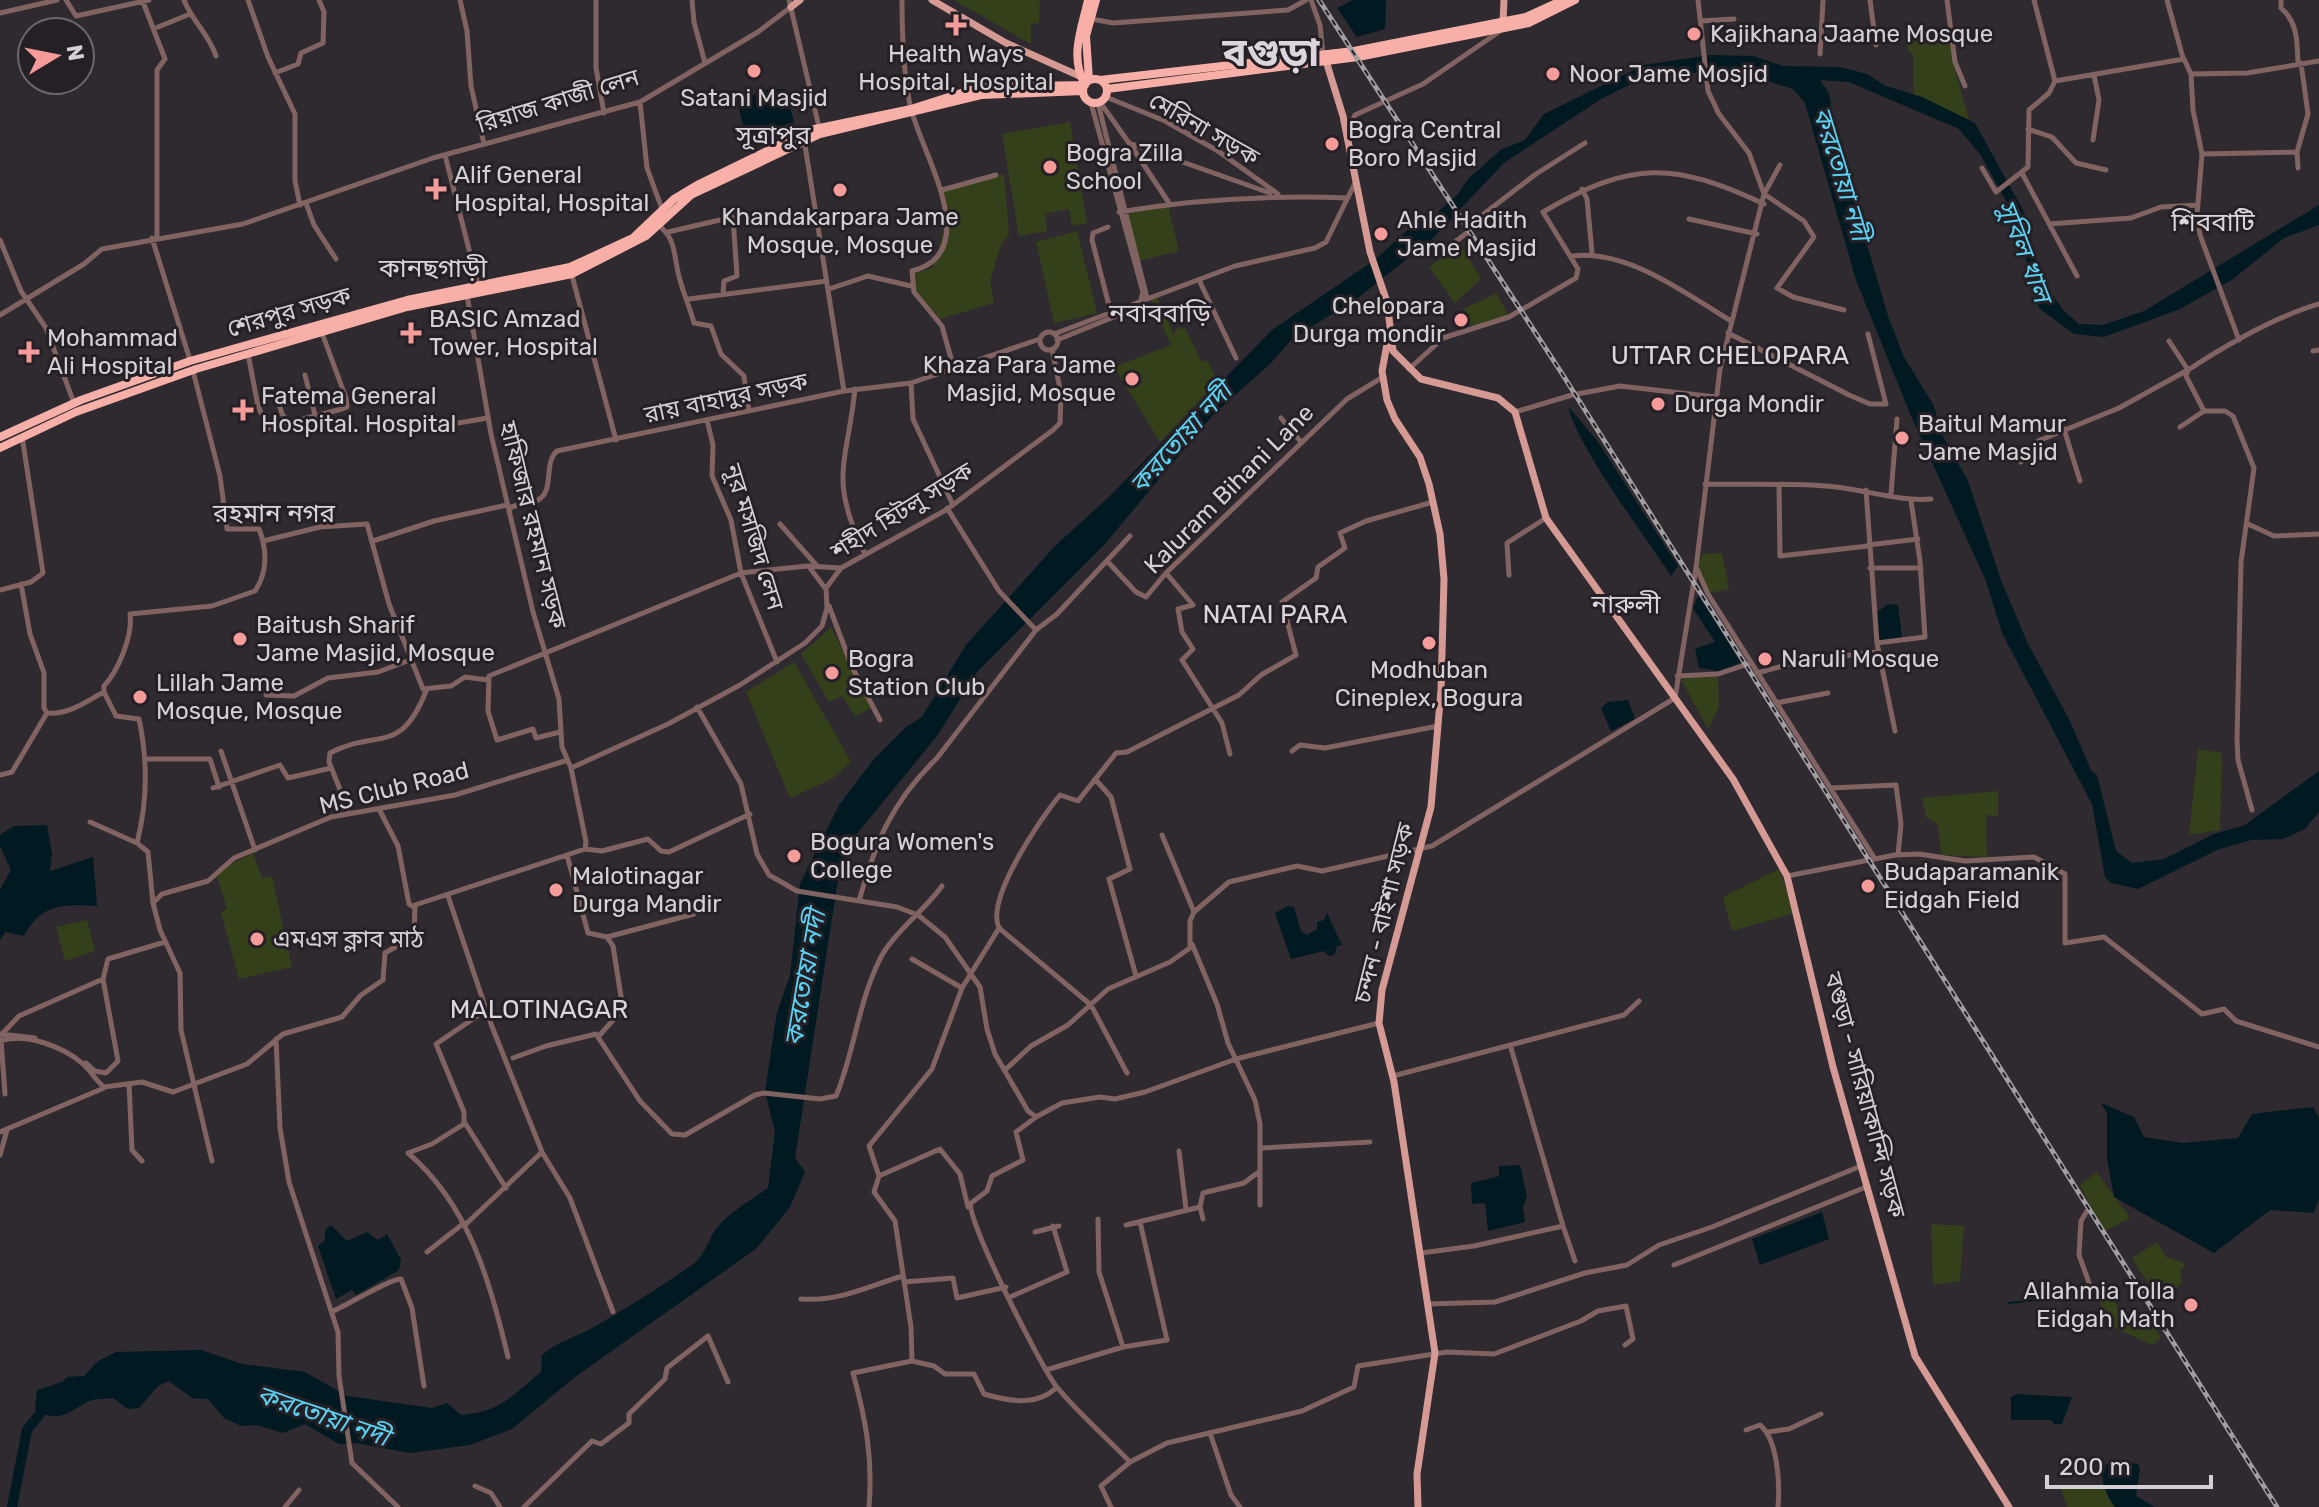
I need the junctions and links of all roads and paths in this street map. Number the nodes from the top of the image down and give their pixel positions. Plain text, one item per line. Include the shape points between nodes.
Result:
1 (57, 0) edge
2 (66, 0) edge
3 (184, 0) edge
4 (248, 0) edge
5 (319, 0) edge
6 (460, 0) edge
7 (596, 0) edge
8 (692, 0) edge
9 (800, 0) edge
10 (902, 0) edge
11 (932, 0) edge
12 (1309, 0) edge
13 (1504, 0) edge
14 (1563, 0) edge
15 (1575, 0) edge
16 (1698, 0) edge
17 (1823, 0) edge
18 (1870, 0) edge
19 (1947, 0) edge
20 (2034, 0) edge
21 (2167, 0) edge
22 (2281, 0) edge
23 (146, 1) edge
24 (1092, 1) edge
25 (790, 4) edge
26 (0, 13) edge
27 (190, 14) junction
28 (1092, 19) junction
29 (1734, 19) dead end
30 (1701, 21) junction
31 (1503, 26) junction
32 (158, 27) dead end
33 (1876, 45) dead end
34 (1820, 54) dead end
35 (216, 56) dead end
36 (1324, 57) junction
37 (2184, 59) junction
38 (2319, 61) edge
39 (705, 63) junction
40 (2299, 63) junction
41 (1059, 69) junction
42 (275, 73) junction
43 (2191, 74) junction
44 (2094, 75) junction
45 (1100, 80) junction
46 (2055, 81) junction
47 (1084, 83) junction
48 (1055, 84) junction
49 (1965, 86) dead end
50 (1100, 99) junction
51 (640, 102) junction
52 (1342, 110) junction
53 (912, 111) junction
54 (604, 113) junction
55 (1355, 115) junction
56 (819, 127) junction
57 (2028, 129) junction
58 (1347, 133) junction
59 (804, 137) junction
60 (2093, 140) dead end
61 (1129, 143) junction
62 (1585, 143) dead end
63 (484, 145) junction
64 (2297, 152) junction
65 (2202, 154) junction
66 (445, 155) junction
67 (1780, 165) dead end
68 (1982, 168) dead end
69 (2298, 168) dead end
70 (2106, 170) dead end
71 (2022, 173) junction
72 (996, 175) dead end
73 (1356, 182) junction
74 (1582, 189) junction
75 (942, 190) junction
76 (1764, 194) junction
77 (1274, 195) junction
78 (1282, 196) junction
79 (1348, 198) junction
80 (1169, 203) junction
81 (303, 204) junction
82 (1764, 204) junction
83 (2198, 205) junction
84 (662, 209) junction
85 (1122, 212) junction
86 (1689, 219) dead end
87 (1472, 223) dead end
88 (656, 224) junction
89 (2049, 224) junction
90 (1108, 227) dead end
91 (668, 232) junction
92 (1468, 232) dead end
93 (1757, 234) junction
94 (154, 237) junction
95 (0, 240) edge
96 (1446, 249) dead end
97 (1592, 253) junction
98 (1572, 256) junction
99 (336, 259) dead end
100 (571, 271) junction
101 (2077, 276) dead end
102 (1199, 280) junction
103 (827, 281) junction
104 (478, 285) junction
105 (911, 286) junction
106 (828, 289) junction
107 (466, 292) junction
108 (723, 294) junction
109 (26, 299) junction
110 (689, 299) junction
111 (1144, 299) junction
112 (2319, 304) edge
113 (1844, 310) dead end
114 (0, 315) edge
115 (1112, 315) junction
116 (1731, 321) junction
117 (322, 333) junction
118 (1728, 333) junction
119 (1868, 334) dead end
120 (1389, 336) junction
121 (1056, 337) junction
122 (1040, 339) junction
123 (2239, 340) junction
124 (2169, 341) dead end
125 (1052, 349) junction
126 (248, 354) junction
127 (1236, 358) dead end
128 (192, 365) junction
129 (954, 369) junction
130 (1408, 370) junction
131 (2188, 370) junction
132 (305, 375) dead end
133 (1383, 377) junction
134 (911, 383) junction
135 (855, 389) junction
136 (844, 391) junction
137 (276, 394) dead end
138 (1716, 397) junction
139 (74, 403) junction
140 (749, 411) junction
141 (2204, 411) junction
142 (1515, 412) junction
143 (315, 415) junction
144 (488, 418) junction
145 (1281, 418) dead end
146 (1897, 419) dead end
147 (707, 420) junction
148 (289, 423) junction
149 (2180, 427) dead end
150 (2064, 429) junction
151 (410, 431) dead end
152 (20, 432) junction
153 (0, 437) edge
154 (616, 440) junction
155 (1301, 442) junction
156 (0, 448) edge
157 (2021, 462) dead end
158 (2080, 481) dead end
159 (1705, 484) junction
160 (1779, 485) junction
161 (1866, 490) junction
162 (1891, 494) junction
163 (1931, 499) dead end
164 (1434, 501) junction
165 (1911, 501) junction
166 (950, 506) junction
167 (508, 508) junction
168 (1546, 518) junction
169 (780, 524) dead end
170 (2248, 524) junction
171 (2319, 534) edge
172 (1130, 536) dead end
173 (1918, 539) junction
174 (263, 541) junction
175 (373, 541) junction
176 (1868, 546) junction
177 (865, 555) junction
178 (1107, 561) junction
179 (807, 566) junction
180 (818, 566) junction
181 (841, 568) junction
182 (1696, 568) junction
183 (1870, 568) junction
184 (1921, 568) junction
185 (741, 573) junction
186 (1166, 573) junction
187 (1509, 575) dead end
188 (21, 584) junction
189 (0, 590) edge
190 (827, 593) junction
191 (827, 602) junction
192 (1036, 630) junction
193 (1877, 643) junction
194 (547, 652) junction
195 (1878, 652) junction
196 (410, 660) junction
197 (777, 662) junction
198 (1751, 663) junction
199 (1757, 673) junction
200 (1677, 676) junction
201 (488, 680) junction
202 (426, 691) junction
203 (104, 692) junction
204 (1828, 693) dead end
205 (266, 695) dead end
206 (1675, 698) junction
207 (1776, 703) junction
208 (697, 707) junction
209 (1212, 707) junction
210 (47, 713) junction
211 (880, 720) dead end
212 (1439, 726) junction
213 (1895, 731) dead end
214 (560, 732) junction
215 (221, 751) dead end
216 (1292, 751) dead end
217 (1230, 754) dead end
218 (146, 759) junction
219 (565, 761) junction
220 (331, 768) junction
221 (571, 768) junction
222 (0, 775) edge
223 (1095, 779) junction
224 (233, 784) junction
225 (1830, 788) junction
226 (379, 809) junction
227 (2252, 810) dead end
228 (349, 813) junction
229 (750, 814) junction
230 (90, 822) dead end
231 (1162, 835) dead end
232 (137, 843) junction
233 (585, 849) junction
234 (255, 850) junction
235 (1419, 850) junction
236 (567, 855) junction
237 (1898, 855) junction
238 (1875, 859) junction
239 (1787, 876) junction
240 (942, 886) dead end
241 (448, 896) junction
242 (859, 901) junction
243 (153, 903) junction
244 (414, 907) junction
245 (1194, 912) junction
246 (694, 914) dead end
247 (918, 915) junction
248 (999, 928) junction
249 (607, 937) junction
250 (165, 942) junction
251 (1191, 943) junction
252 (912, 959) dead end
253 (973, 976) junction
254 (1136, 976) junction
255 (103, 979) junction
256 (962, 988) junction
257 (1639, 1001) dead end
258 (1091, 1005) junction
259 (487, 1010) junction
260 (1379, 1023) junction
261 (1, 1036) edge
262 (598, 1037) junction
263 (276, 1038) junction
264 (2319, 1047) edge
265 (1511, 1048) junction
266 (513, 1058) dead end
267 (1236, 1059) junction
268 (1005, 1070) junction
269 (1127, 1073) dead end
270 (1392, 1076) junction
271 (194, 1083) junction
272 (129, 1084) junction
273 (104, 1087) junction
274 (5, 1094) dead end
275 (1036, 1117) junction
276 (464, 1122) junction
277 (7, 1130) junction
278 (0, 1132) edge
279 (1370, 1142) dead end
280 (1262, 1148) junction
281 (1179, 1151) dead end
282 (542, 1152) junction
283 (0, 1155) edge
284 (142, 1161) dead end
285 (212, 1161) dead end
286 (1861, 1166) junction
287 (1261, 1171) junction
288 (879, 1176) junction
289 (1866, 1187) junction
290 (506, 1188) junction
291 (1260, 1205) dead end
292 (1200, 1207) junction
293 (969, 1208) junction
294 (1187, 1210) junction
295 (2087, 1211) dead end
296 (1098, 1219) dead end
297 (1203, 1219) dead end
298 (464, 1224) junction
299 (1563, 1226) junction
300 (1035, 1232) dead end
301 (427, 1252) dead end
302 (1421, 1253) junction
303 (1575, 1261) dead end
304 (1674, 1265) dead end
305 (903, 1279) junction
306 (1006, 1287) junction
307 (2092, 1291) dead end
308 (1010, 1297) junction
309 (801, 1299) dead end
310 (1428, 1304) junction
311 (333, 1311) junction
312 (613, 1312) dead end
313 (1625, 1345) dead end
314 (1123, 1347) junction
315 (1435, 1353) junction
316 (508, 1357) dead end
317 (912, 1361) junction
318 (1046, 1370) junction
319 (728, 1382) dead end
320 (424, 1386) dead end
321 (1057, 1387) junction
322 (1821, 1414) dead end
323 (1746, 1430) dead end
324 (1768, 1432) junction
325 (1210, 1433) junction
326 (1130, 1462) junction
327 (475, 1486) dead end
328 (299, 1490) dead end
329 (285, 1507) edge
330 (398, 1507) edge
331 (500, 1507) edge
332 (524, 1507) edge
333 (869, 1507) edge
334 (1111, 1507) edge
335 (1240, 1507) edge
336 (1418, 1507) edge
337 (1778, 1507) edge
338 (2009, 1507) edge

1 - 26 street
2 - 23 street via 76,16
3 - 27 street
4 - 42 street
5 - 42 street via 323,43 301,53 298,64
6 - 63 street
7 - 54 street via 596,68
8 - 39 street
9 - 25 main road, রিয়াজ কাজী লেন
10 - 53 street
11 - 41 main road
12 - 28 street via 1288,10 1113,23
12 - 36 street via 1320,25
13 - 31 main road
14 - 31 highway
15 - 31 highway via 1547,17
16 - 30 street
17 - 34 street
18 - 33 street
19 - 49 street via 1955,62
20 - 46 street
21 - 37 street
22 - 40 street via 2297,33
23 - 94 street via 165,59 157,70
24 - 28 highway
24 - 47 highway via 1077,33
25 - 39 street, রিয়াজ কাজী লেন
25 - 56 street
27 - 32 street
27 - 35 street via 211,39
28 - 47 highway
29 - 30 street
30 - 76 street via 1708,91 1749,153
31 - 36 highway
31 - 55 street via 1423,84
36 - 45 highway
36 - 50 highway
36 - 52 main road
37 - 43 street
37 - 44 street
38 - 40 street
39 - 51 street, রিয়াজ কাজী লেন
40 - 43 street via 2247,73
40 - 64 street via 2308,114
41 - 47 main road
41 - 48 main road via 1062,77
42 - 81 street via 295,114 295,181
43 - 65 street
44 - 46 street
44 - 60 street via 2099,100
45 - 47 highway
45 - 50 highway
46 - 57 street via 2029,110
47 - 48 highway, শেরপুর সড়ক
47 - 50 highway
47 - 53 highway, শেরপুর সড়ক via 981,95
48 - 53 highway, শেরপুর সড়ক via 980,87
50 - 61 street
50 - 78 street, মেরিনা সড়ক via 1165,121
50 - 85 street
51 - 54 street, রিয়াজ কাজী লেন
51 - 84 street via 647,168
52 - 55 street
52 - 58 main road
53 - 56 highway, শেরপুর সড়ক
53 - 59 highway, শেরপুর সড়ক
53 - 75 street
54 - 63 street, রিয়াজ কাজী লেন
55 - 58 street
56 - 59 highway, শেরপুর সড়ক
57 - 70 street via 2052,137 2076,163
57 - 71 street via 2030,160
58 - 73 main road
59 - 84 highway, শেরপুর সড়ক via 699,184
59 - 88 highway, শেরপুর সড়ক via 691,195
59 - 103 street
61 - 77 street
61 - 80 street
62 - 87 street
63 - 66 street, রিয়াজ কাজী লেন
64 - 65 street
64 - 69 street
65 - 83 street
66 - 81 street, রিয়াজ কাজী লেন via 340,187
66 - 104 street
67 - 76 street
68 - 71 street via 1996,192
71 - 89 street
72 - 75 street
73 - 79 street, রায় বাহাদুর সড়ক
73 - 120 main road via 1387,302
74 - 82 street via 1647,170 1716,184
74 - 97 street
74 - 98 street via 1543,212
75 - 105 street via 947,220 941,251 928,267 912,271
76 - 82 street
76 - 113 street via 1804,221 1814,237 1777,288
77 - 78 street
77 - 80 street
78 - 79 street
79 - 102 street, রায় বাহাদুর সড়ক via 1326,242
80 - 85 street
81 - 94 street, রিয়াজ কাজী লেন via 243,224
81 - 99 street
82 - 93 street
83 - 89 street via 2161,207 2131,218
83 - 123 street via 2200,235
84 - 88 highway, শেরপুর সড়ক
85 - 111 street
86 - 93 street
88 - 91 street
88 - 100 highway, শেরপুর সড়ক
89 - 101 street
90 - 115 street via 1093,233 1092,240
91 - 108 street via 733,217 737,276 724,281
91 - 110 street
92 - 96 street
93 - 116 street
94 - 109 street, রিয়াজ কাজী লেন via 102,249
94 - 128 street
95 - 109 street
97 - 98 street
97 - 116 street via 1642,271
98 - 130 street via 1576,278 1509,317 1443,338
100 - 104 highway, শেরপুর সড়ক
100 - 107 highway, শেরপুর সড়ক
100 - 154 street
102 - 111 street, রায় বাহাদুর সড়ক
102 - 127 street
103 - 106 street
103 - 108 street
104 - 107 highway, শেরপুর সড়ক
105 - 106 street via 868,276
105 - 129 street via 942,326
106 - 136 street
107 - 117 highway, শেরপুর সড়ক
107 - 128 highway, শেরপুর সড়ক via 360,312
107 - 144 street, হাফিজার রহমান সড়ক
108 - 110 street
109 - 114 street, রিয়াজ কাজী লেন
109 - 139 street via 46,328
110 - 140 street via 694,323 711,326 721,354 744,376
111 - 115 street, রায় বাহাদুর সড়ক via 1142,305
112 - 123 street
115 - 121 street, রায় বাহাদুর সড়ক
116 - 118 street
117 - 126 highway, শেরপুর সড়ক
117 - 143 street via 347,404
118 - 119 street via 1849,395 1886,404
118 - 138 street
120 - 130 main road
120 - 133 main road, চন্দন - বাইশা সড়ক
121 - 122 street, রায় বাহাদুর সড়ক via 1046,332
121 - 125 street
122 - 125 street via 1042,347
122 - 129 street, রায় বাহাদুর সড়ক
123 - 131 street
124 - 131 street
125 - 166 street, শহীদ হিটলু সড়ক via 1061,394 1060,423
126 - 128 highway, শেরপুর সড়ক
126 - 148 street via 264,422 271,430
128 - 139 highway, শেরপুর সড়ক
128 - 152 highway, শেরপুর সড়ক
128 - 174 street via 220,476 227,529 259,529
129 - 134 street, রায় বাহাদুর সড়ক
130 - 142 main road via 1440,386 1498,398
131 - 141 street via 2186,380
131 - 150 street via 2119,408
132 - 143 street
133 - 155 street, Kaluram Bihani Lane via 1347,399
133 - 164 main road, চন্দন - বাইশা সড়ক via 1395,419 1420,457
134 - 135 street, রায় বাহাদুর সড়ক
134 - 166 street via 913,419
135 - 136 street, রায় বাহাদুর সড়ক
135 - 177 street via 842,490
136 - 140 street, রায় বাহাদুর সড়ক
137 - 148 street
138 - 142 street via 1620,386
138 - 159 street
139 - 152 highway, শেরপুর সড়ক
140 - 147 street, রায় বাহাদুর সড়ক
141 - 149 street
141 - 170 street via 2233,416 2251,456 2255,474
142 - 168 main road, বগুড়া - সারিয়াকান্দি সড়ক
143 - 148 street
144 - 151 street
144 - 167 street, হাফিজার রহমান সড়ক
145 - 155 street
146 - 162 street
147 - 154 street, রায় বাহাদুর সড়ক
147 - 185 street, নূর মসজিদ লেন via 712,476 731,520
150 - 157 street via 2034,444
150 - 158 street
152 - 153 highway, শেরপুর সড়ক
152 - 156 highway, শেরপুর সড়ক
152 - 188 street via 43,573
154 - 167 street, রায় বাহাদুর সড়ক via 553,454 544,494
155 - 186 street, Kaluram Bihani Lane
159 - 160 street
159 - 182 street
160 - 161 street
160 - 176 street via 1780,557
161 - 162 street
161 - 176 street
162 - 165 street
163 - 165 street
164 - 209 street via 1340,533 1345,548 1282,602 1296,655 1239,695
164 - 212 main road, চন্দন - বাইশা সড়ক via 1444,579
165 - 173 street
166 - 177 street, শহীদ হিটলু সড়ক
166 - 192 street via 999,591
167 - 175 street via 434,521
167 - 194 street, হাফিজার রহমান সড়ক
168 - 187 street via 1507,543
168 - 206 main road, বগুড়া - সারিয়াকান্দি সড়ক
169 - 180 street
170 - 171 street via 2274,536
170 - 227 street via 2241,562 2237,739
172 - 178 street
173 - 176 street
173 - 184 street
174 - 175 street via 359,522 367,524
174 - 203 street via 264,574 250,595 212,606 130,614 114,676
175 - 196 street
176 - 183 street
177 - 181 street, শহীদ হিটলু সড়ক
178 - 186 street, Kaluram Bihani Lane via 1144,597
178 - 192 street
179 - 180 street
179 - 185 street
179 - 190 street
180 - 181 street
181 - 190 street, শহীদ হিটলু সড়ক via 830,578
182 - 198 street
182 - 200 street
183 - 184 street
183 - 193 street
184 - 193 street via 1925,637
185 - 194 street
185 - 197 street, নূর মসজিদ লেন
186 - 209 street via 1193,605 1178,609 1193,649 1182,660
188 - 189 street
188 - 210 street via 44,673
190 - 191 street
191 - 197 street via 822,626
191 - 211 street
192 - 242 street via 888,820 873,848
193 - 195 street
194 - 201 street via 491,674
194 - 214 street, হাফিজার রহমান সড়ক via 559,699
195 - 199 street via 1805,660
195 - 213 street
196 - 202 street
196 - 205 street via 378,672 328,678 294,696
197 - 208 street
198 - 199 street
198 - 200 street via 1718,674
199 - 207 street
200 - 206 street
201 - 202 street via 465,677
201 - 214 street via 488,711 497,740 533,729 536,738
202 - 220 street via 406,728 395,736 330,753
203 - 210 street via 71,711
203 - 218 street via 116,716 138,717
204 - 207 street
206 - 235 street
206 - 239 main road, বগুড়া - সারিয়াকান্দি সড়ক via 1733,779
207 - 225 street
208 - 221 street
208 - 229 street via 741,784
209 - 217 street via 1227,732
209 - 223 street via 1116,753
210 - 222 street via 12,772
212 - 216 street via 1325,748 1300,745
212 - 235 main road, চন্দন - বাইশা সড়ক via 1431,807
214 - 219 street, হাফিজার রহমান সড়ক
215 - 224 street
218 - 224 street via 210,759 216,787
218 - 232 street via 146,798
219 - 221 street
219 - 226 street, MS Club Road via 455,795
220 - 224 street via 288,778 280,765
220 - 228 street
221 - 233 street
223 - 248 street via 1078,801 1060,795 1048,810 1001,895
223 - 254 street via 1111,797 1130,869 1109,879
224 - 234 street
225 - 237 street via 1896,785
225 - 238 street
226 - 228 street, MS Club Road
226 - 244 street via 398,846 409,904
228 - 234 street, MS Club Road
229 - 233 street via 669,852 648,839 602,851
229 - 242 street via 757,854 769,875 797,891
230 - 232 street
231 - 245 street
232 - 243 street via 151,863
233 - 236 street
234 - 243 street, MS Club Road via 234,858 208,881 162,894
235 - 245 street via 1322,871 1297,866 1229,882
235 - 260 main road, চন্দন - বাইশা সড়ক via 1382,990
236 - 241 street
236 - 249 street via 588,933
237 - 238 street
237 - 264 street via 1965,861 2034,857 2065,874 2065,943 2104,937 2202,1014 2224,1009 2236,1021
238 - 239 street
239 - 286 main road, বগুড়া - সারিয়াকান্দি সড়ক
240 - 247 street
241 - 244 street
241 - 259 street
242 - 247 street
243 - 250 street
244 - 263 street via 414,936 385,953 382,981 339,1019
245 - 251 street
246 - 249 street
247 - 253 street via 945,937
247 - 262 street via 879,960 836,1096 764,1093 685,1135 672,1134 640,1101
248 - 253 street
248 - 258 street
249 - 262 street via 623,1009
250 - 255 street via 108,959
250 - 271 street via 180,973 180,1021
251 - 254 street via 1170,962
251 - 267 street
252 - 256 street
253 - 256 street
253 - 268 street
254 - 258 street via 1108,989
255 - 261 street via 19,1016
255 - 261 street via 118,1061 111,1072 95,1071 77,1055 50,1043
256 - 288 street via 932,1069 869,1146
257 - 265 street via 1624,1015
258 - 268 street
258 - 269 street
259 - 276 street via 436,1044
259 - 282 street
260 - 267 street
260 - 270 main road, চন্দন - বাইশা সড়ক
261 - 273 street via 60,1050 82,1063
261 - 274 street
262 - 266 street via 582,1036
263 - 271 street via 250,1062
263 - 311 street via 280,1128 289,1182
265 - 270 street
265 - 299 street
267 - 275 street via 1145,1092 1062,1103
267 - 280 street via 1255,1100
268 - 275 street
270 - 302 main road, চন্দন - বাইশা সড়ক
271 - 272 street via 173,1092 142,1082
271 - 285 street
272 - 273 street
272 - 284 street via 132,1150
273 - 277 street
275 - 293 street via 1016,1132 1023,1160 993,1174 987,1191
276 - 290 street
276 - 298 street via 408,1153 429,1170
277 - 278 street
277 - 283 street
279 - 280 street
280 - 287 street
281 - 294 street
282 - 290 street
282 - 312 street via 570,1198
286 - 289 main road, বগুড়া - সারিয়াকান্দি সড়ক
286 - 310 street via 1659,1245 1627,1265 1495,1302
287 - 291 street
287 - 292 street via 1244,1183 1203,1193
288 - 293 street via 940,1149 960,1174
288 - 305 street via 874,1192 895,1221
289 - 304 street
289 - 338 main road, বগুড়া - সারিয়াকান্দি সড়ক via 1915,1356
290 - 298 street
292 - 294 street
292 - 297 street
293 - 306 street
294 - 314 street via 1126,1225 1140,1222 1167,1340
295 - 307 street via 2079,1261
296 - 314 street via 1099,1272
298 - 301 street
298 - 316 street via 474,1240
299 - 302 street
299 - 303 street
300 - 308 street via 1056,1226 1067,1272
302 - 310 main road, চন্দন - বাইশা সড়ক
305 - 306 street via 953,1278 957,1298
305 - 309 street via 820,1300
305 - 317 street
306 - 308 street
308 - 318 street via 1030,1347
310 - 315 main road, চন্দন - বাইশা সড়ক
311 - 320 street via 370,1295 390,1279 401,1279 412,1308
311 - 330 street via 352,1463
313 - 315 street via 1633,1339 1626,1306 1598,1311 1494,1354
314 - 318 street
315 - 325 street via 1358,1366 1354,1387 1315,1405
315 - 336 main road, চন্দন - বাইশা সড়ক via 1417,1474
317 - 321 street via 945,1374 974,1374 984,1394 1015,1403
317 - 333 street via 853,1373 873,1465
318 - 321 street
319 - 332 street via 708,1336 667,1368 665,1379 629,1414 629,1423 601,1444 592,1441
321 - 326 street
322 - 324 street
323 - 324 street via 1760,1425
324 - 337 street
325 - 326 street via 1167,1443
325 - 335 street
326 - 334 street via 1101,1486
327 - 331 street via 491,1493
328 - 329 street

